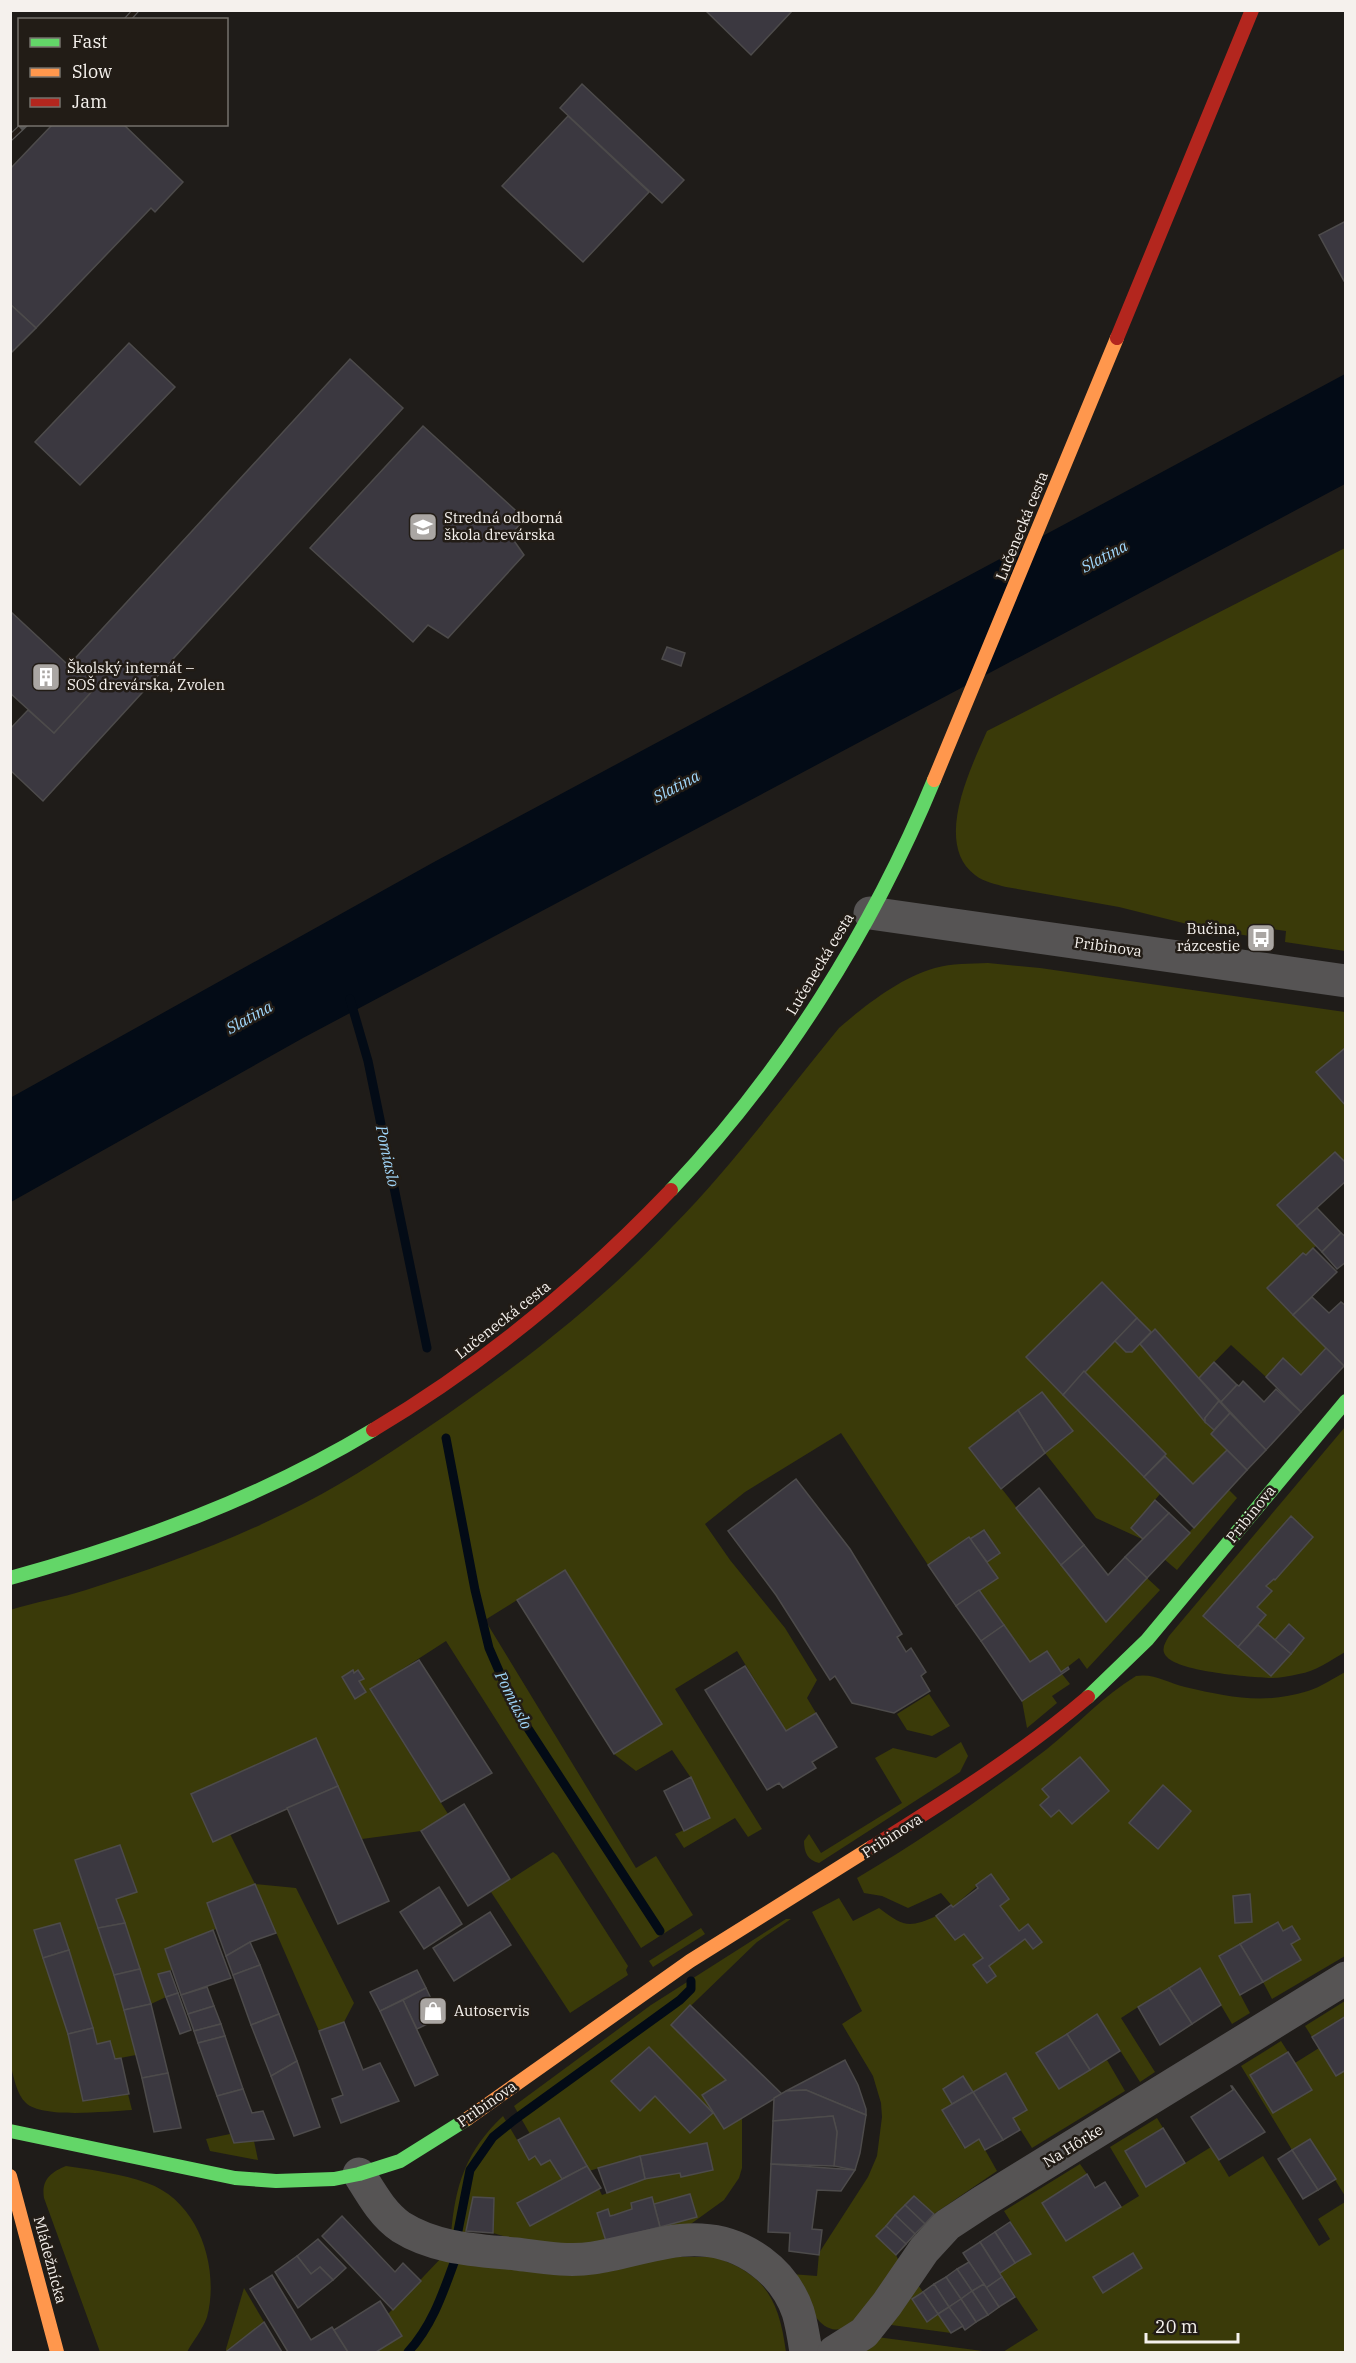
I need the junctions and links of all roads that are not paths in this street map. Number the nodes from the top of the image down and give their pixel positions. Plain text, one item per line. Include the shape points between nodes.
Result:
1 (1252, 10) edge
2 (870, 913) junction
3 (1346, 981) edge
4 (1346, 1401) edge
5 (10, 1578) edge
6 (1346, 1978) edge
7 (10, 2130) edge
8 (358, 2174) junction
9 (10, 2176) edge
10 (57, 2352) edge
11 (806, 2352) edge
12 (834, 2352) edge

1 - 2 main road, Lučenecká cesta via 951,743
2 - 3 street, Pribinova
2 - 5 main road, Lučenecká cesta via 801,1028 762,1084 708,1149 620,1243 496,1349 361,1438 289,1477 172,1527 85,1558
4 - 8 main road, Pribinova via 1148,1640 1055,1725 971,1785 690,1961 441,2137 400,2161
6 - 12 street, Na Hôrke via 947,2225 924,2250 864,2333
7 - 8 main road, Pribinova via 235,2178 311,2181
8 - 11 street via 399,2226 446,2246 564,2260 701,2240 734,2246 762,2262 785,2289 797,2311
9 - 10 main road, Mládežnícka

